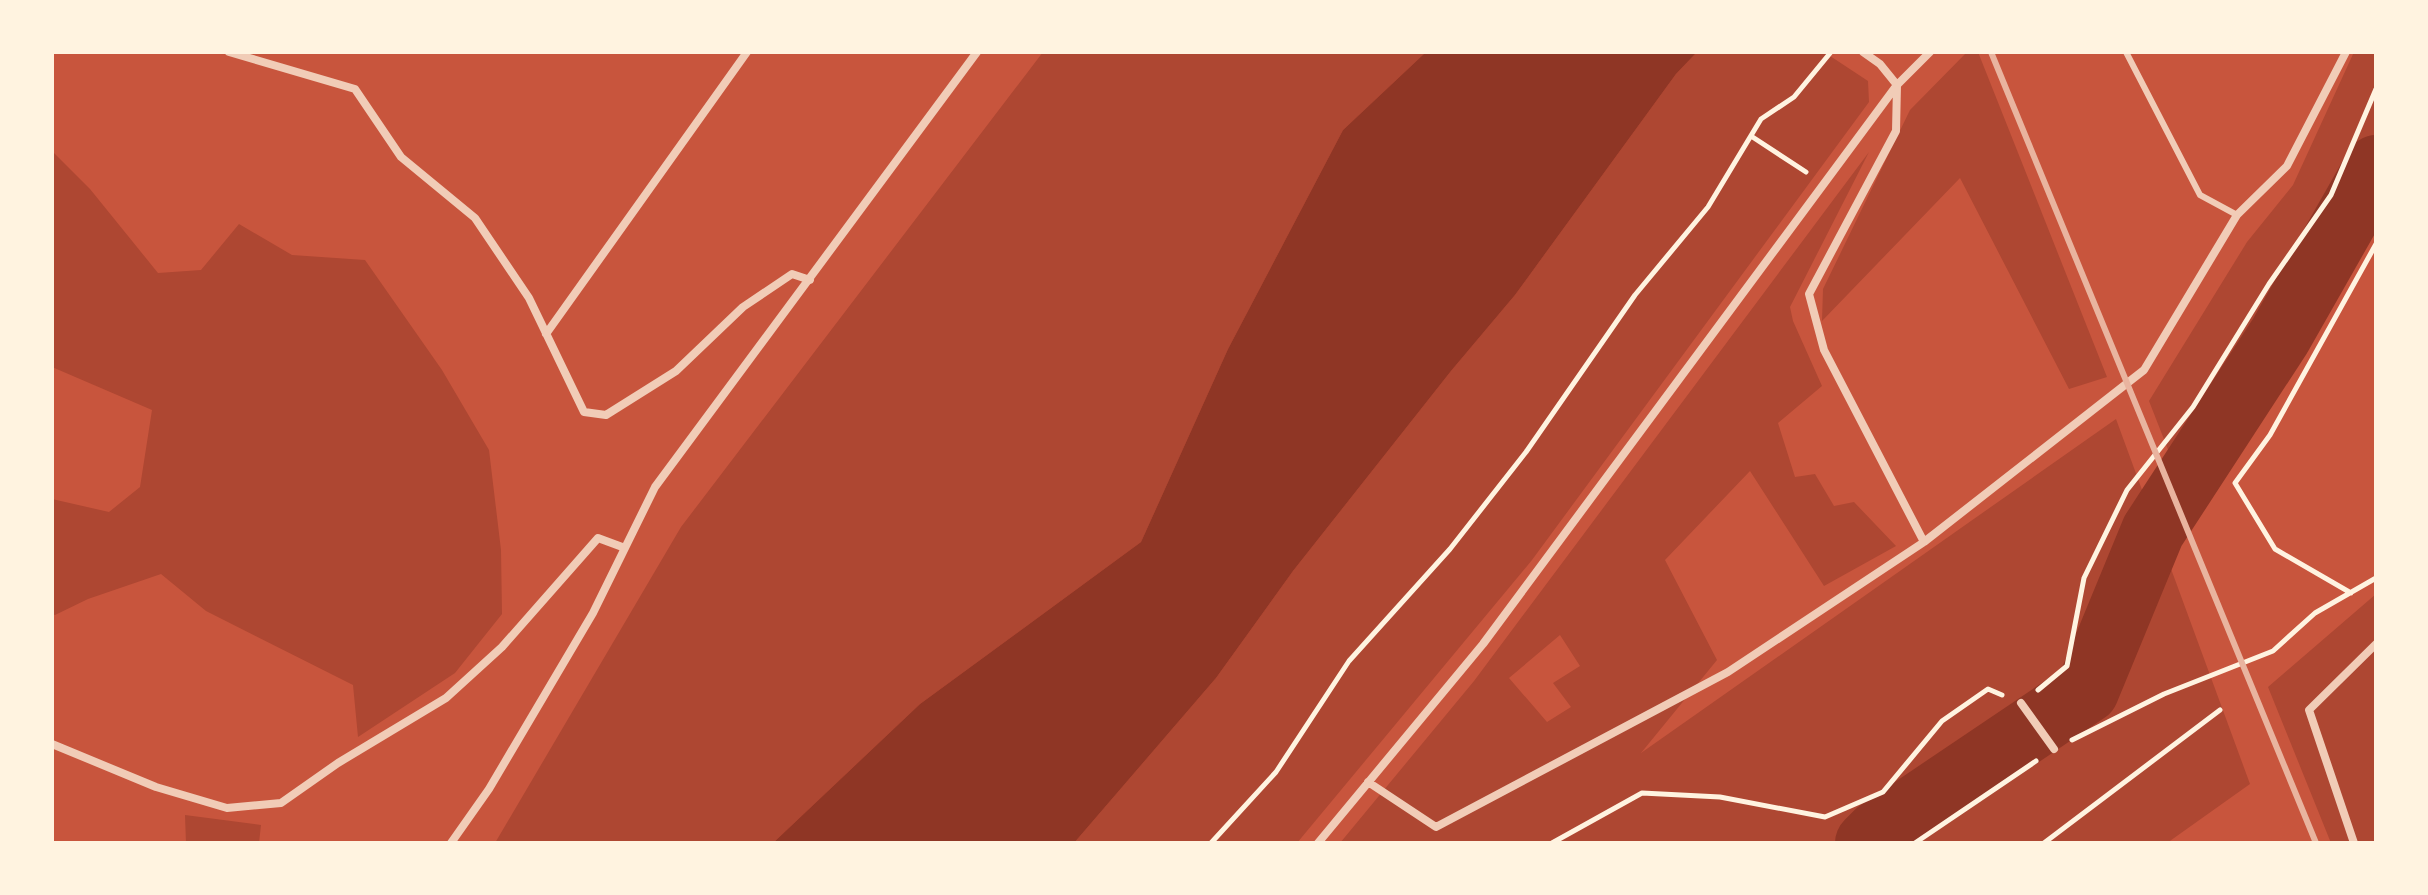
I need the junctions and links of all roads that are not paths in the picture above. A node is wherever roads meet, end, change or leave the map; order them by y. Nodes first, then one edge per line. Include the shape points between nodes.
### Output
1 (229, 52) edge
2 (747, 52) edge
3 (977, 52) edge
4 (1863, 52) edge
5 (1930, 52) edge
6 (2126, 52) edge
7 (2346, 52) edge
8 (1897, 85) junction
9 (2237, 215) junction
10 (810, 280) junction
11 (546, 334) junction
12 (1924, 542) junction
13 (625, 548) junction
14 (2376, 644) edge
15 (2021, 703) road end
16 (52, 744) edge
17 (2054, 749) road end
18 (1368, 782) junction
19 (451, 843) edge
20 (1318, 843) edge
21 (2354, 843) edge

1 - 11 street via 355,89 401,157 475,218 529,298
2 - 11 street
3 - 10 street
4 - 8 street
5 - 8 street
6 - 9 lane via 2200,195
7 - 9 street via 2287,166
8 - 12 street via 1896,131 1809,294 1824,350
8 - 18 street via 1483,644
9 - 12 street via 2144,370
10 - 11 street via 792,274 743,307 676,371 606,415 584,412
10 - 13 street via 655,487
12 - 18 street via 1728,672 1436,827
13 - 16 street via 598,538 502,647 446,698 281,803 227,808 156,787
13 - 19 street via 513,749
14 - 21 street via 2309,710
15 - 17 street
18 - 20 street

